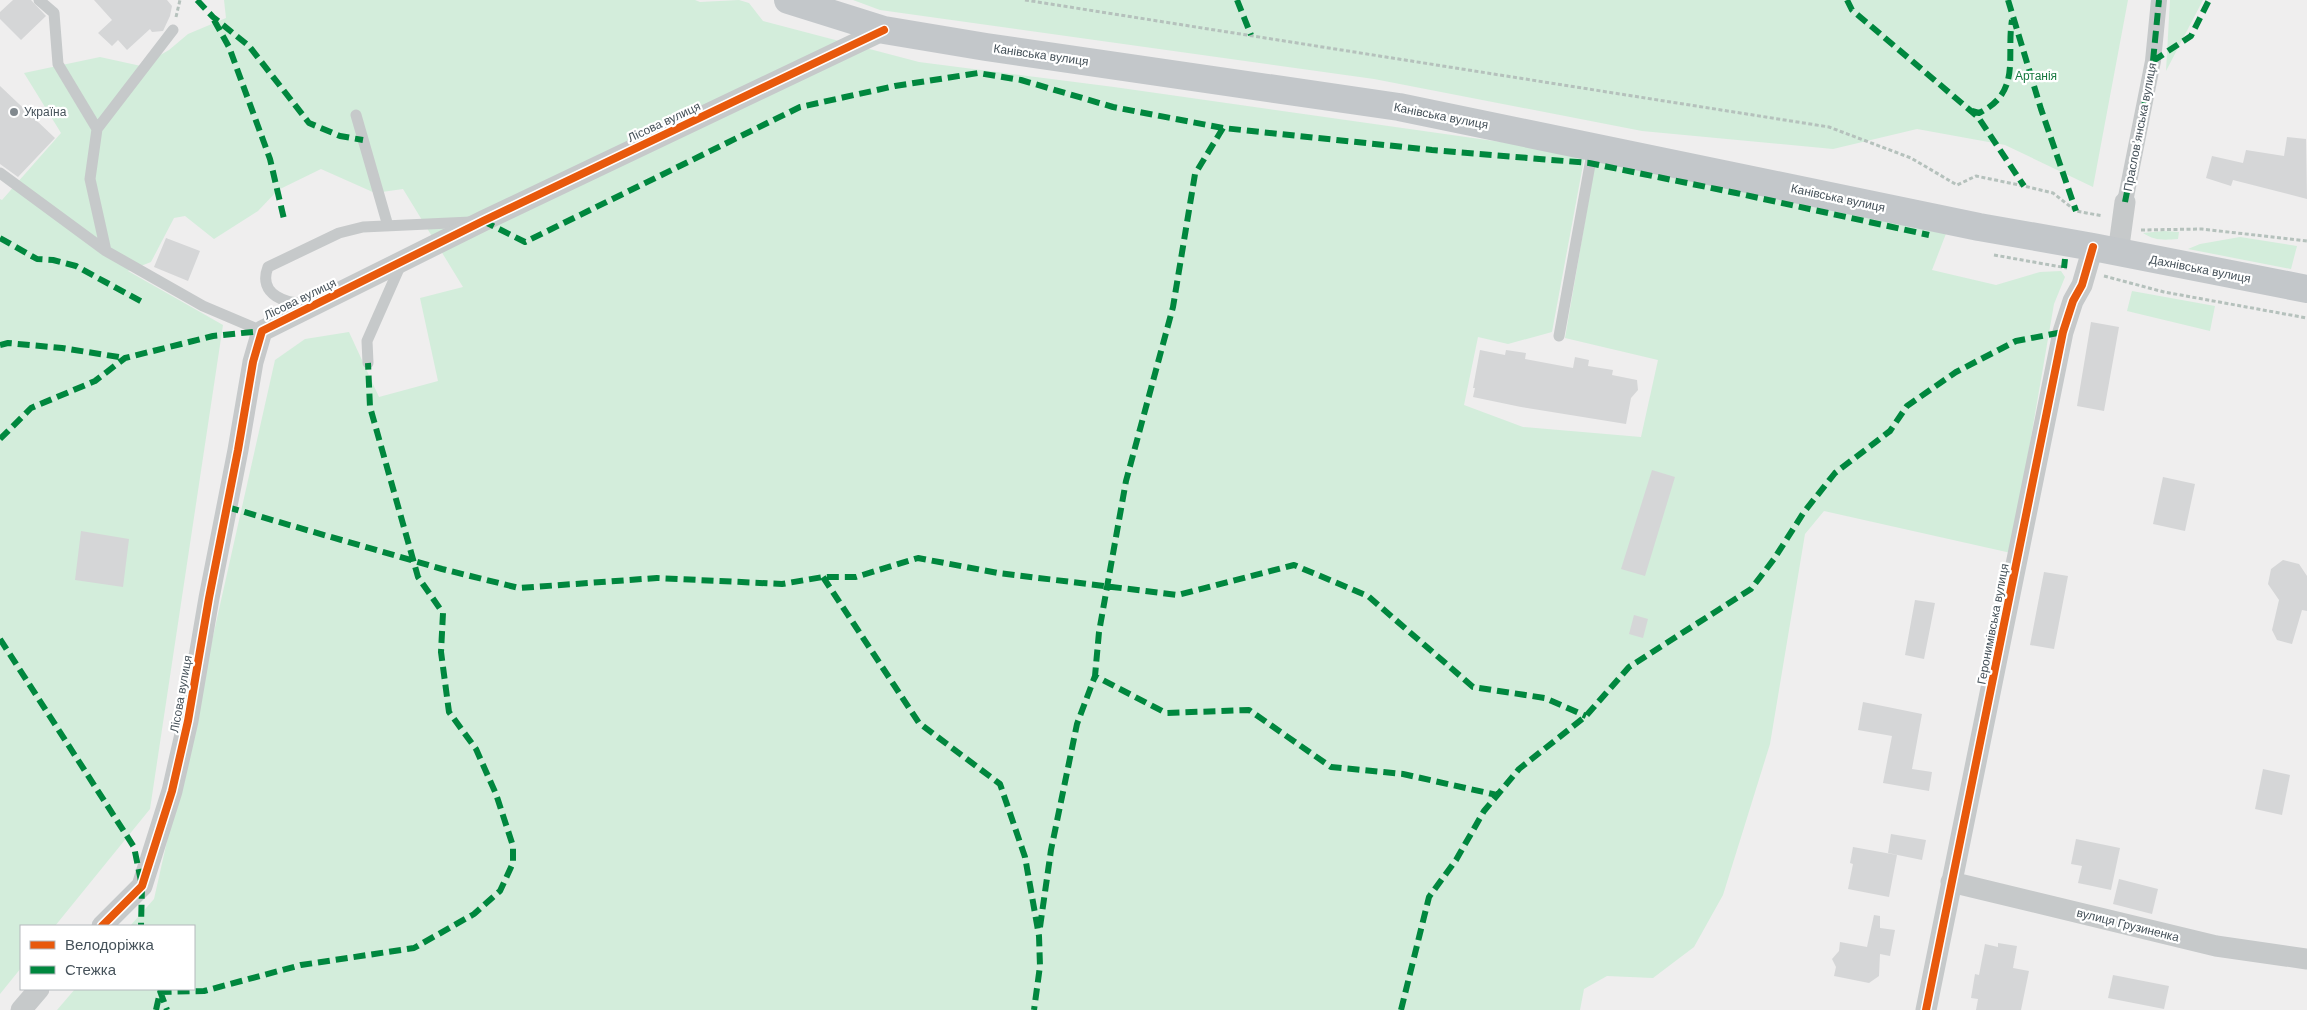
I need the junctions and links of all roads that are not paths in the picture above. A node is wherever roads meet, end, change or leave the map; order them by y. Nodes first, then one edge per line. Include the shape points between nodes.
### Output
1 (39, 0) edge
2 (788, 0) edge
3 (2159, 0) edge
4 (173, 30) dead end
5 (884, 30) junction
6 (356, 115) dead end
7 (97, 129) junction
8 (1593, 148) junction
9 (0, 173) edge
10 (2125, 202) joint
11 (483, 221) junction
12 (388, 226) junction
13 (106, 251) junction
14 (2098, 257) junction
15 (401, 263) junction
16 (2307, 289) edge
17 (317, 303) junction
18 (262, 331) junction
19 (1559, 336) dead end
20 (368, 362) dead end
21 (1951, 882) junction
22 (103, 925) edge
23 (2307, 960) edge
24 (38, 990) edge
25 (21, 1010) edge
26 (1926, 1010) edge

1 - 7 lane via 54,13 58,64
2 - 5 main road, Канівська вулиця
3 - 10 street, Прасловʼянська вулиця via 2153,61
4 - 7 lane
5 - 8 main road, Канівська вулиця via 1399,107
5 - 11 street, Лісова вулиця
6 - 12 lane
7 - 13 lane via 90,180
8 - 14 main road, Канівська вулиця via 1979,227
8 - 19 lane
9 - 13 lane
10 - 14 street, Прасловʼянська вулиця via 2122,226
11 - 12 lane
11 - 15 street, Лісова вулиця
12 - 17 lane via 363,227 339,233 268,267 264,277 271,294 301,304
13 - 18 lane via 203,306
14 - 16 main road, Дахнівська вулиця
14 - 21 street, Геронимівська вулиця via 2073,301 2063,332
15 - 17 street, Лісова вулиця
15 - 20 lane via 367,341
17 - 18 street, Лісова вулиця
18 - 22 street, Лісова вулиця via 253,362 188,721 172,791 142,886
21 - 23 street, вулиця Грузиненка via 2216,946
21 - 26 street, Геронимівська вулиця
24 - 25 street

